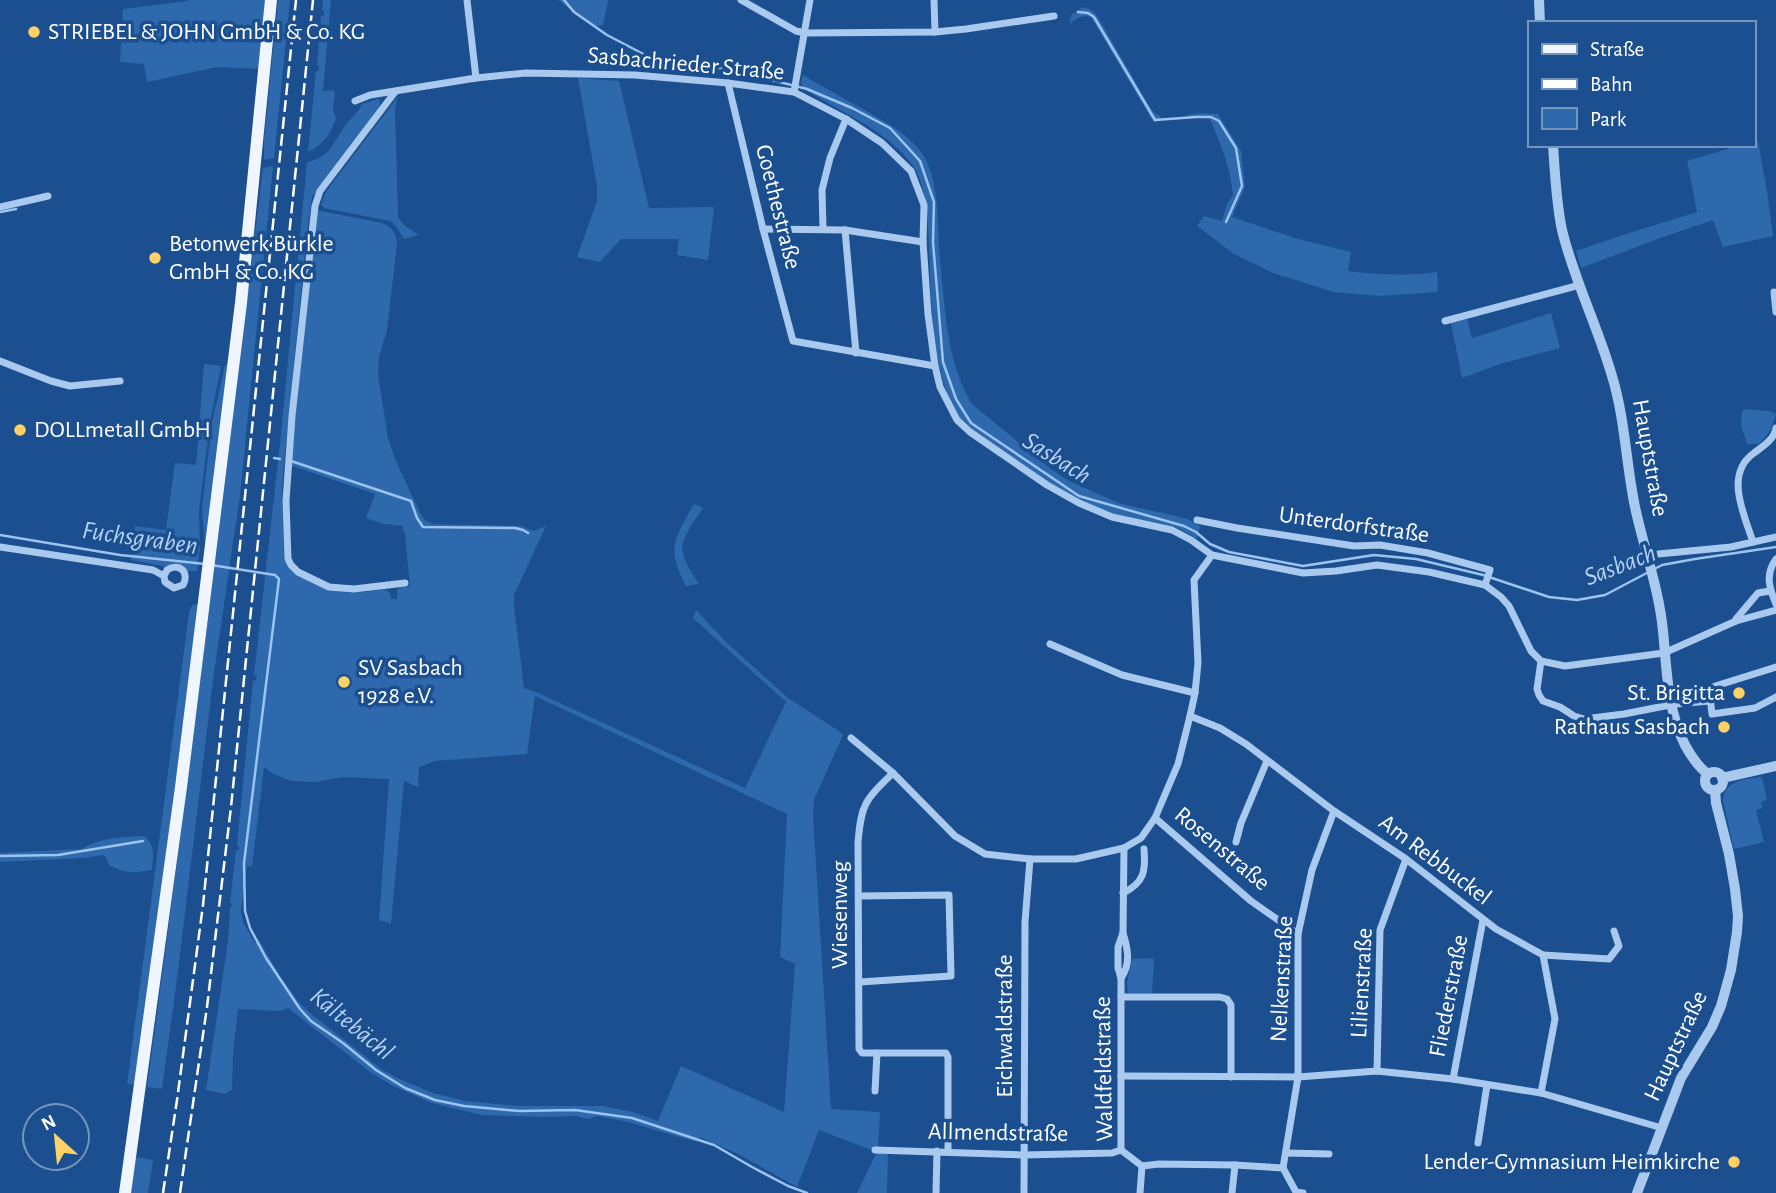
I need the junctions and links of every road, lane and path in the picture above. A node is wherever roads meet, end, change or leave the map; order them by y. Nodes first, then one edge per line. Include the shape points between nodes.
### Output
1 (271, 0) edge
2 (467, 0) edge
3 (741, 0) edge
4 (810, 0) edge
5 (934, 0) edge
6 (1538, 0) edge
7 (1054, 16) dead end
8 (1540, 21) edge
9 (935, 32) junction
10 (805, 33) junction
11 (476, 78) junction
12 (728, 83) junction
13 (794, 90) junction
14 (395, 92) junction
15 (355, 101) dead end
16 (846, 119) junction
17 (1553, 147) edge
18 (48, 196) dead end
19 (0, 206) edge
20 (822, 228) junction
21 (763, 229) junction
22 (845, 230) junction
23 (923, 242) junction
24 (1580, 285) junction
25 (1774, 292) edge
26 (1776, 312) edge
27 (1445, 321) dead end
28 (856, 353) junction
29 (0, 361) edge
30 (935, 366) junction
31 (120, 381) dead end
32 (1776, 428) edge
33 (1197, 520) dead end
34 (1776, 537) edge
35 (1753, 541) junction
36 (0, 547) edge
37 (1212, 555) junction
38 (1649, 559) junction
39 (1776, 559) edge
40 (164, 576) dead end
41 (405, 583) dead end
42 (1486, 583) junction
43 (1770, 591) junction
44 (1776, 604) edge
45 (1776, 610) edge
46 (1736, 621) junction
47 (1050, 644) dead end
48 (1664, 653) junction
49 (1541, 661) junction
50 (1776, 667) edge
51 (1195, 693) junction
52 (1776, 697) edge
53 (1710, 701) junction
54 (1671, 705) junction
55 (1190, 716) junction
56 (851, 738) dead end
57 (1267, 761) junction
58 (1776, 766) edge
59 (893, 773) junction
60 (1708, 774) junction
61 (1722, 778) junction
62 (1714, 790) junction
63 (1334, 811) junction
64 (1154, 818) junction
65 (1236, 842) dead end
66 (1124, 848) junction
67 (1144, 849) dead end
68 (1030, 859) junction
69 (1406, 859) junction
70 (1124, 893) junction
71 (859, 896) junction
72 (1483, 920) junction
73 (1614, 931) dead end
74 (1298, 934) junction
75 (1543, 955) junction
76 (860, 982) junction
77 (1121, 997) junction
78 (877, 1053) junction
79 (1377, 1071) junction
80 (1121, 1076) junction
81 (1231, 1077) junction
82 (1298, 1077) junction
83 (1453, 1079) junction
84 (1487, 1085) junction
85 (875, 1091) dead end
86 (1541, 1093) junction
87 (1662, 1128) junction
88 (1478, 1143) dead end
89 (875, 1150) dead end
90 (1121, 1150) junction
91 (937, 1151) junction
92 (948, 1152) junction
93 (1286, 1153) junction
94 (1329, 1154) dead end
95 (1024, 1155) junction
96 (1235, 1165) junction
97 (1142, 1166) junction
98 (1283, 1168) junction
99 (125, 1193) edge
100 (936, 1193) edge
101 (1024, 1193) edge
102 (1140, 1193) edge
103 (1233, 1193) edge
104 (1303, 1193) edge
105 (1637, 1193) edge

1 - 99 main road via 241,303
2 - 11 street
3 - 10 street
4 - 10 street
5 - 9 street
6 - 8 street
7 - 9 street
9 - 10 street
10 - 13 street
11 - 12 street, Sasbachrieder Straße via 526,73 635,75
11 - 14 street, Sasbachrieder Straße
12 - 13 street, Sasbachrieder Straße
12 - 21 street, Goethestraße
13 - 16 street, Sasbachrieder Straße
14 - 15 street, Sasbachrieder Straße
14 - 41 street via 320,191 315,206 292,416 286,547 298,572 329,587
16 - 20 street via 822,190
16 - 23 street, Sasbachrieder Straße via 882,143 911,171 924,205
17 - 24 street, Hauptstraße via 1562,228
18 - 19 street
20 - 21 street
20 - 22 street
21 - 28 street, Goethestraße via 793,341
22 - 23 street
22 - 28 street
23 - 30 street, Sasbachrieder Straße
24 - 27 street
24 - 38 street, Hauptstraße via 1613,378 1635,507
25 - 26 street
28 - 30 street
29 - 31 street via 70,386
30 - 37 street, Sasbachrieder Straße via 957,420 1003,455 1079,503 1112,517 1172,530
32 - 35 street via 1738,471 1737,490
33 - 42 street, Unterdorfstraße via 1354,546 1428,553 1490,570
34 - 35 street
35 - 38 street
36 - 40 street via 153,570
37 - 42 street, Sasbachrieder Straße via 1303,573 1377,565
37 - 51 street via 1194,580
38 - 48 street, Hauptstraße
39 - 43 street
42 - 49 street, Sasbachrieder Straße via 1509,606 1531,651
43 - 44 street
43 - 46 street via 1758,593
45 - 46 street
46 - 48 street
47 - 51 street via 1122,675
48 - 49 street via 1565,666
48 - 54 street, Hauptstraße
49 - 54 street via 1539,695 1574,716 1584,719
50 - 53 street via 1709,688
51 - 55 street
52 - 53 street via 1755,708 1712,714
53 - 54 street
54 - 60 street, Hauptstraße via 1689,753
55 - 57 street, Am Rebbuckel via 1220,728
55 - 64 street via 1178,764
56 - 59 street
57 - 63 street, Am Rebbuckel
57 - 65 street
58 - 61 street
59 - 68 street via 958,838 985,854
59 - 71 street, Wiesenweg via 869,796 860,818
60 - 61 street via 1716,772
60 - 62 street, Hauptstraße via 1706,785
61 - 62 street via 1721,786
62 - 87 street, Hauptstraße via 1735,889 1735,947 1721,1006 1681,1078
63 - 69 street, Am Rebbuckel
63 - 74 street, Nelkenstraße via 1312,870
64 - 66 street via 1141,838
64 - 74 street, Rosenstraße via 1251,901
66 - 68 street via 1076,859
66 - 70 street, Waldfeldstraße
67 - 70 street via 1143,878
68 - 95 street, Eichwaldstraße via 1025,922
69 - 72 street, Am Rebbuckel
69 - 79 street, Lilienstraße via 1380,930
70 - 77 street, Waldfeldstraße via 1118,947
71 - 76 street, Wiesenweg
71 - 76 street via 949,895 951,976
72 - 75 street, Am Rebbuckel
72 - 83 street, Fliederstraße
73 - 75 street via 1619,946 1609,959
74 - 82 street, Nelkenstraße
75 - 86 street via 1555,1019
76 - 78 street, Wiesenweg via 859,1049
77 - 80 street, Waldfeldstraße
77 - 81 street via 1227,999 1231,1005
78 - 85 street
78 - 92 street via 946,1053
79 - 82 street
79 - 83 street
80 - 81 street
80 - 90 street, Waldfeldstraße
81 - 82 street
82 - 93 street, Nelkenstraße
83 - 84 street
84 - 86 street
84 - 88 street
86 - 87 street
87 - 105 street, Hauptstraße
89 - 91 street, Allmendstraße
90 - 95 street, Allmendstraße
90 - 97 street, Waldfeldstraße
91 - 92 street, Allmendstraße
91 - 100 street
92 - 95 street, Allmendstraße
93 - 94 street
93 - 98 street, Nelkenstraße
95 - 101 street, Eichwaldstraße
96 - 97 street
96 - 98 street
96 - 103 street
97 - 102 street, Waldfeldstraße
98 - 104 street via 1296,1192

